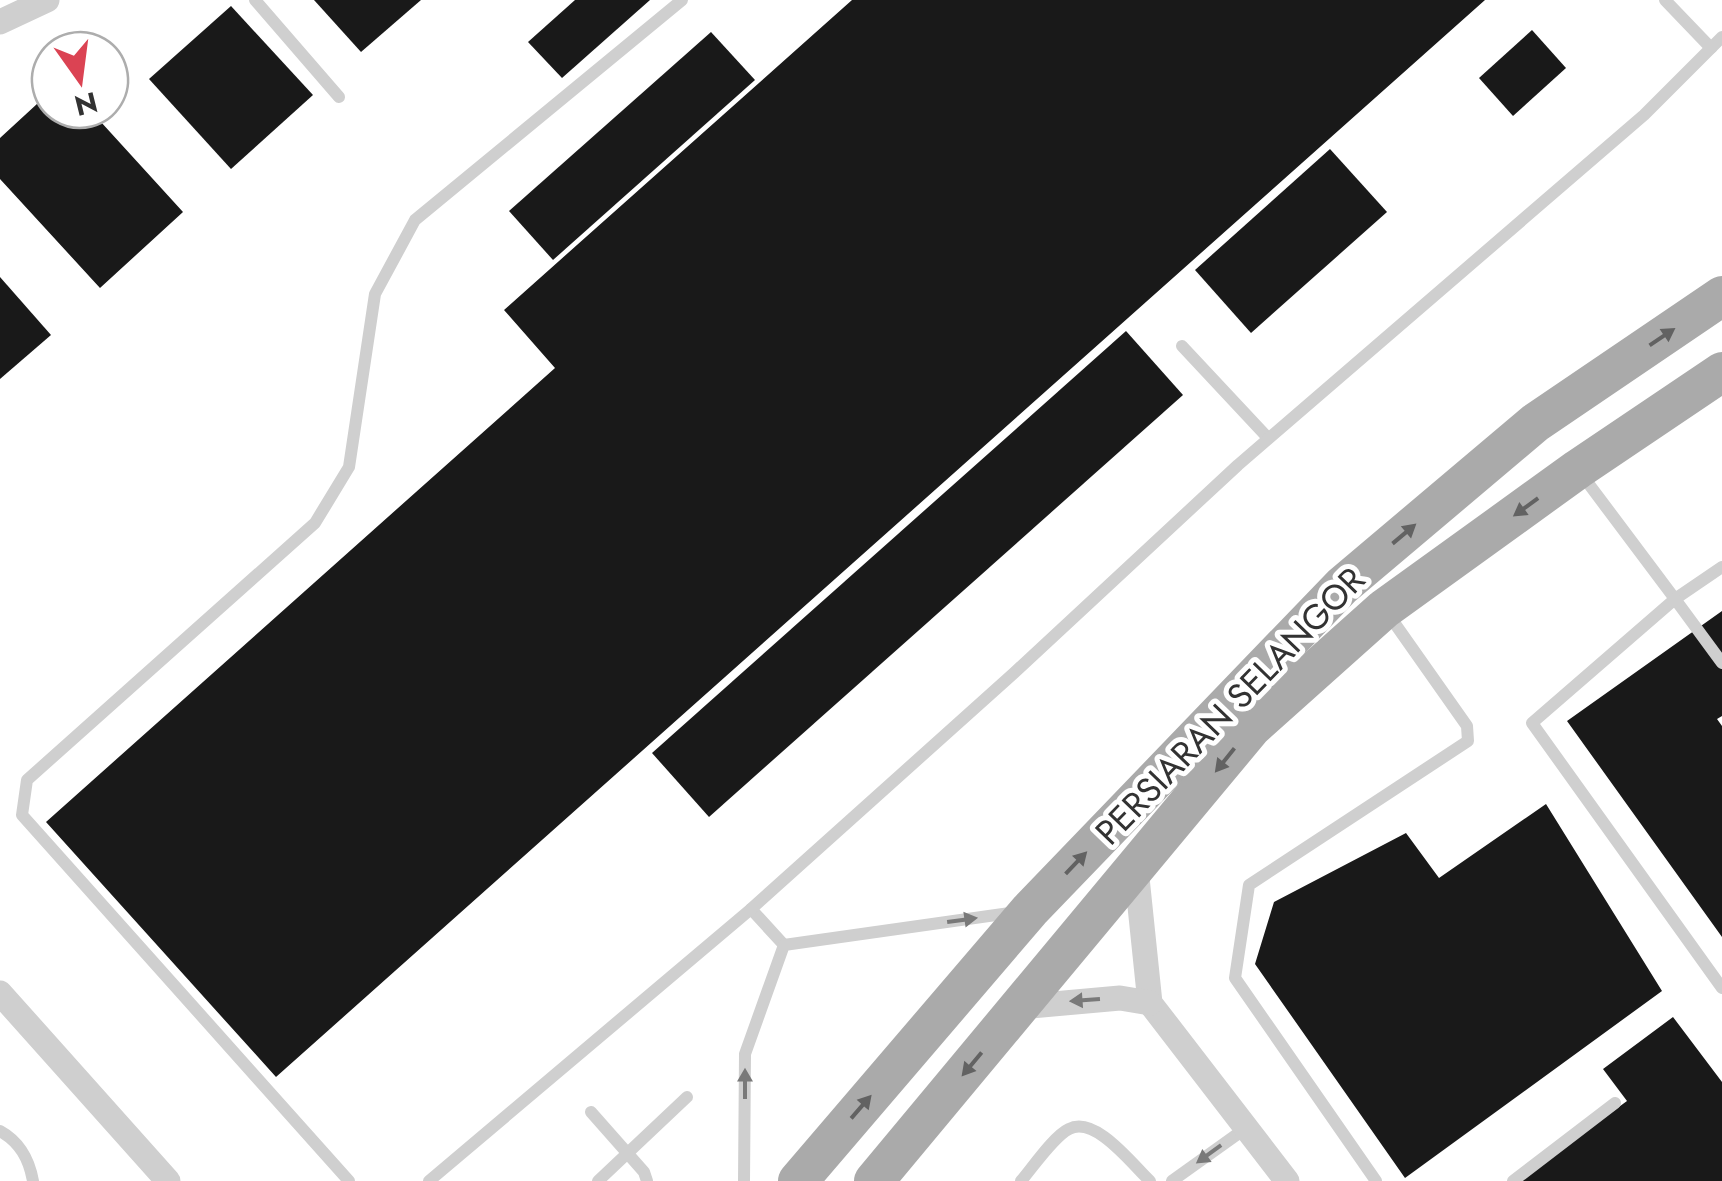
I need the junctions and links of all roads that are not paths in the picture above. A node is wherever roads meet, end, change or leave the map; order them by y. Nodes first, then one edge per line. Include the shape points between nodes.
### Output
1 (47, 0) edge
2 (256, 0) edge
3 (682, 0) edge
4 (1665, 0) edge
5 (0, 22) edge
6 (1717, 43) edge
7 (339, 97) dead end
8 (1722, 296) edge
9 (1182, 346) dead end
10 (1722, 372) edge
11 (1268, 438) junction
12 (1578, 469) junction
13 (1722, 568) edge
14 (1674, 599) junction
15 (1384, 609) junction
16 (1722, 663) edge
17 (1136, 868) junction
18 (751, 909) junction
19 (1030, 910) junction
20 (784, 945) junction
21 (1722, 988) edge
22 (0, 994) edge
23 (1150, 1002) junction
24 (1020, 1007) junction
25 (687, 1097) dead end
26 (1614, 1103) dead end
27 (592, 1112) dead end
28 (1246, 1128) junction
29 (0, 1131) edge
30 (628, 1153) junction
31 (33, 1181) edge
32 (168, 1181) edge
33 (349, 1181) edge
34 (429, 1181) edge
35 (598, 1181) edge
36 (647, 1181) edge
37 (744, 1181) edge
38 (798, 1181) edge
39 (874, 1181) edge
40 (1021, 1181) edge
41 (1150, 1181) edge
42 (1172, 1181) edge
43 (1287, 1181) edge
44 (1376, 1181) edge
45 (1513, 1181) edge

1 - 5 street
2 - 7 lane
3 - 33 lane via 416,220 375,294 348,467 316,523 27,780 22,816
4 - 6 lane
6 - 11 lane via 1644,115
19 -> 8 main road, PERSIARAN SELANGOR via 1342,586 1535,423
9 - 11 lane
10 - 12 main road, PERSIARAN SELANGOR
11 - 18 lane
12 - 14 lane
12 -> 15 main road, PERSIARAN SELANGOR
13 - 14 lane
14 - 16 lane
14 - 21 lane via 1532,722
15 -> 17 main road, PERSIARAN SELANGOR via 1252,727
15 - 44 lane via 1467,726 1468,741 1249,885 1234,978
17 - 23 street
17 - 24 main road, PERSIARAN SELANGOR
18 - 20 lane
18 - 34 lane
20 -> 19 lane
38 -> 19 main road, PERSIARAN SELANGOR
37 -> 20 lane via 745,1054
22 - 32 street
23 -> 24 street via 1120,998
23 - 28 street
24 -> 39 main road, PERSIARAN SELANGOR
25 - 30 lane
26 - 45 lane
27 - 30 lane
28 -> 42 lane
28 - 43 street
29 - 31 lane via 14,1139
30 - 35 lane
30 - 36 lane
40 - 41 lane via 1067,1129 1080,1126 1096,1128

